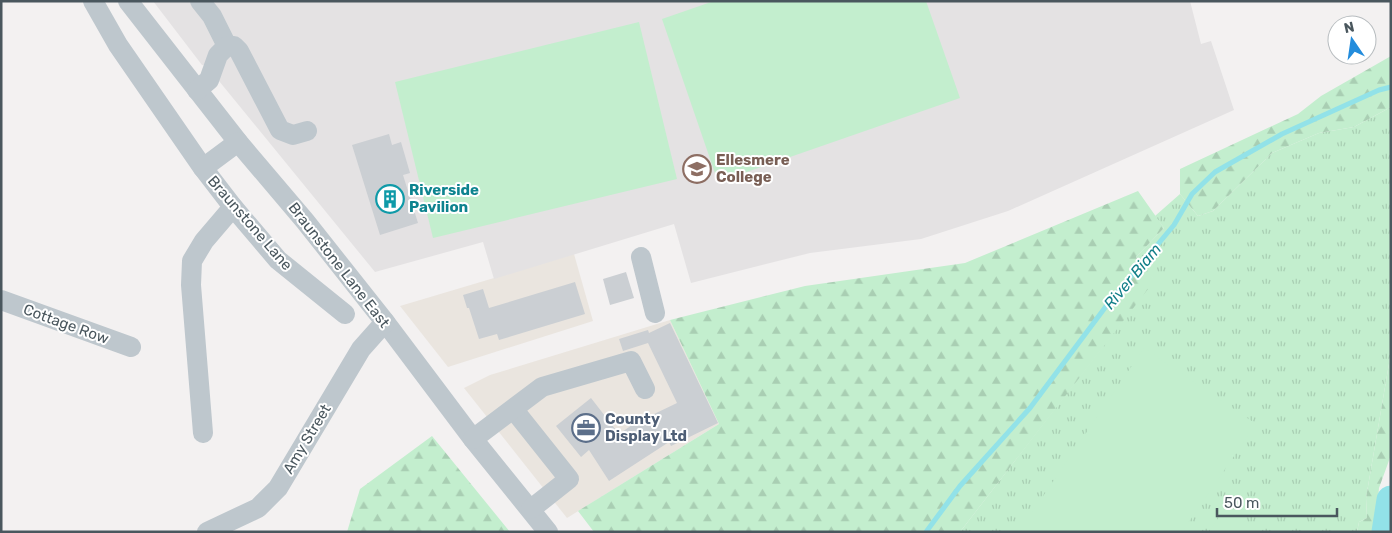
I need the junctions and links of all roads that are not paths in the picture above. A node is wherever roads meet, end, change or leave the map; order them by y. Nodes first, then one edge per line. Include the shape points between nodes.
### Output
1 (93, 1) edge
2 (128, 1) edge
3 (200, 1) edge
4 (227, 46) junction
5 (197, 90) junction
6 (307, 131) dead end
7 (238, 142) junction
8 (203, 168) junction
9 (233, 207) junction
10 (641, 257) dead end
11 (1, 300) edge
12 (655, 313) dead end
13 (345, 314) dead end
14 (385, 322) junction
15 (130, 347) dead end
16 (644, 389) dead end
17 (514, 410) junction
18 (203, 433) dead end
19 (473, 439) junction
20 (530, 509) junction
21 (207, 532) edge
22 (548, 532) edge

1 - 8 street, Braunstone Lane via 118,45
2 - 5 street, Braunstone Lane East
3 - 4 street via 212,16
4 - 5 street via 218,55 208,80
4 - 6 street via 234,46 239,51 280,130 293,135
5 - 7 street, Braunstone Lane East
7 - 8 street, Braunstone Lane
7 - 14 street, Braunstone Lane East
8 - 9 street, Braunstone Lane
9 - 13 street, Braunstone Lane via 278,260
9 - 18 street via 204,241 192,261 191,285
10 - 12 street
11 - 15 street, Cottage Row
14 - 19 street, Braunstone Lane East
14 - 21 street, Amy Street via 361,349 278,488 258,508
16 - 17 street via 631,361 542,387
17 - 19 street
17 - 20 street via 569,479
19 - 20 street, Braunstone Lane East
20 - 22 street, Braunstone Lane East

